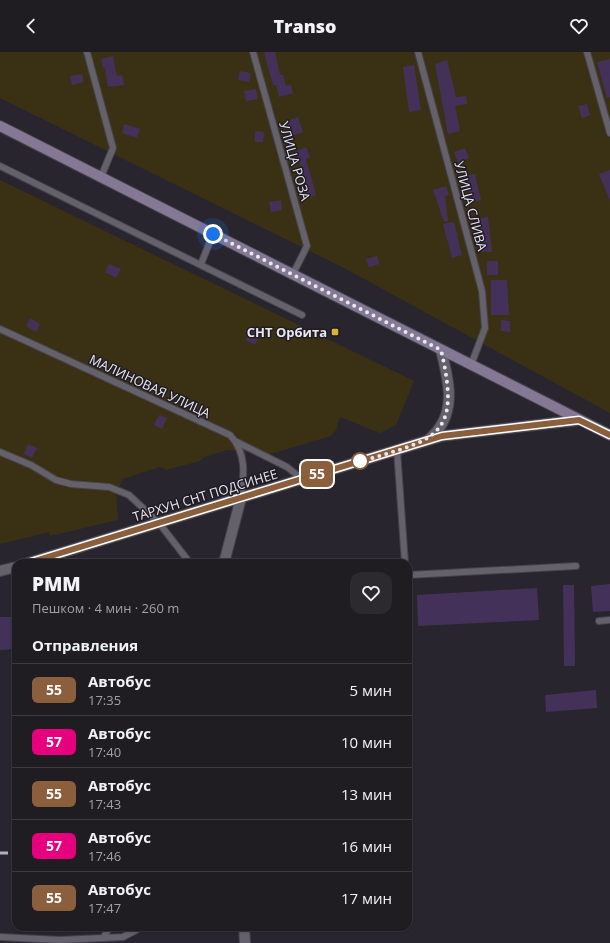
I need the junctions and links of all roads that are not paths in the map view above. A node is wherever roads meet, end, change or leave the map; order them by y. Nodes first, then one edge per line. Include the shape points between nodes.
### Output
1 (87, 52) edge
2 (253, 52) edge
3 (418, 52) edge
4 (587, 52) edge
5 (0, 126) edge
6 (610, 134) edge
7 (0, 166) edge
8 (101, 177) junction
9 (213, 234) junction
10 (201, 264) junction
11 (293, 274) junction
12 (302, 315) dead end
13 (0, 329) edge
14 (441, 350) junction
15 (471, 365) junction
16 (579, 420) junction
17 (610, 435) edge
18 (426, 441) junction
19 (237, 442) junction
20 (397, 450) junction
21 (0, 452) edge
22 (302, 479) junction
23 (241, 498) junction
24 (159, 523) junction
25 (41, 559) edge
26 (187, 559) edge
27 (225, 559) edge
28 (405, 559) edge
29 (576, 566) dead end
30 (12, 568) edge
31 (0, 571) edge
32 (412, 575) edge
33 (610, 620) edge
34 (600, 621) dead end
35 (107, 931) edge
36 (134, 931) edge
37 (244, 931) edge
38 (0, 937) edge
39 (103, 938) junction
40 (245, 943) edge

1 - 8 lane via 113,148
2 - 11 lane, УЛИЦА РОЗА via 308,246
3 - 15 lane, УЛИЦА СЛИВА via 482,291 485,328
4 - 6 lane
5 - 8 main road
7 - 10 lane
8 - 9 main road
9 - 10 lane
9 - 11 main road
10 - 12 lane
11 - 14 main road
13 - 19 lane, МАЛИНОВАЯ УЛИЦА via 230,435
14 - 15 main road
14 - 18 street via 448,377 449,401 446,418 437,432
15 - 16 main road
16 - 17 main road
16 - 18 street, ТАРХУН СНТ ПОДСИНЕЕ via 442,436
18 - 20 street, ТАРХУН СНТ ПОДСИНЕЕ
19 - 22 lane, МАЛИНОВАЯ УЛИЦА via 287,467
19 - 23 lane via 242,452 244,471
20 - 22 street, ТАРХУН СНТ ПОДСИНЕЕ
20 - 28 lane
21 - 24 lane via 31,465 56,480 125,493
22 - 23 street, ТАРХУН СНТ ПОДСИНЕЕ
23 - 24 street, ТАРХУН СНТ ПОДСИНЕЕ
23 - 27 street
24 - 25 street, ТАРХУН СНТ ПОДСИНЕЕ
24 - 26 lane
29 - 32 lane
30 - 31 street
33 - 34 lane
35 - 39 lane
36 - 39 lane via 123,937
37 - 40 street
38 - 39 lane via 60,940

